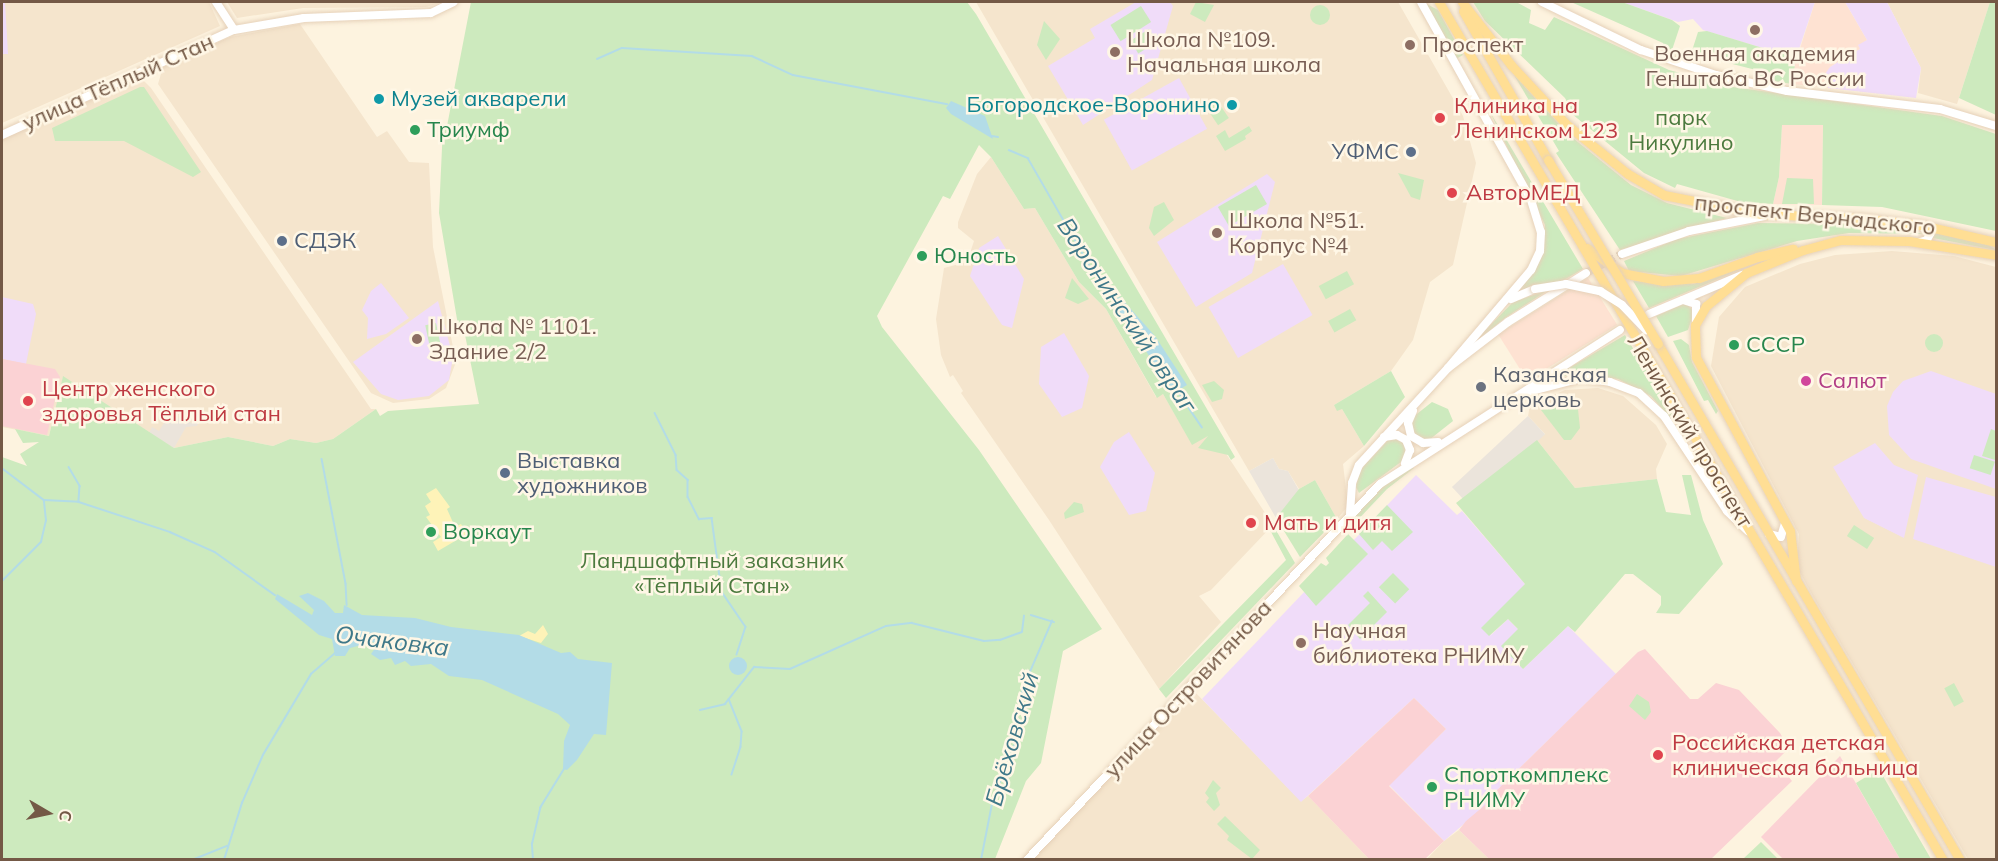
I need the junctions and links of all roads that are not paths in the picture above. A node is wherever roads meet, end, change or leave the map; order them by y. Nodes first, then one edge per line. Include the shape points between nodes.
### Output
1 (216, 2) edge
2 (454, 2) edge
3 (1421, 2) edge
4 (1439, 2) edge
5 (1460, 2) edge
6 (1542, 2) edge
7 (234, 30) junction
8 (1996, 126) edge
9 (2, 135) edge
10 (1775, 215) junction
11 (1921, 225) junction
12 (1575, 236) junction
13 (1919, 242) junction
14 (1996, 242) edge
15 (1822, 244) junction
16 (1622, 254) tunnel mouth
17 (1996, 255) edge
18 (1586, 273) tunnel mouth
19 (1746, 273) junction
20 (1676, 302) junction
21 (1497, 310) junction
22 (1648, 314) dead end
23 (1695, 326) junction
24 (1620, 330) dead end
25 (1658, 344) junction
26 (1448, 368) junction
27 (1513, 397) junction
28 (1419, 400) junction
29 (1383, 437) junction
30 (1441, 441) junction
31 (1692, 458) junction
32 (1402, 467) junction
33 (1353, 478) junction
34 (1720, 482) junction
35 (1371, 492) junction
36 (1347, 518) junction
37 (1785, 523) junction
38 (1767, 533) junction
39 (1752, 535) junction
40 (1796, 581) junction
41 (1027, 860) edge
42 (1943, 860) edge
43 (1960, 860) edge

1 - 7 main road
2 - 7 main road, улица Тёплый Стан via 431,13 304,18
3 - 21 main road via 1539,217 1541,238 1537,258
4 - 12 main road, Ленинский проспект
5 - 10 main road, проспект Вернадского via 1559,117 1644,185 1685,201
5 - 25 main road, Ленинский проспект, bridge via 1548,160
6 - 8 main road via 1641,50 1716,75 1787,91 1940,109
7 - 9 main road, улица Тёплый Стан
10 - 11 main road, проспект Вернадского
10 - 16 main road via 1695,229
11 - 13 main road via 1930,234 1928,240
11 - 14 main road, проспект Вернадского
12 - 15 main road via 1614,269 1663,281 1699,278 1757,257
12 - 34 main road, Ленинский проспект
13 - 15 main road, проспект Вернадского via 1853,239
13 - 17 main road, проспект Вернадского
15 - 19 main road, проспект Вернадского
18 - 26 main road via 1526,310
19 - 20 main road
19 - 23 main road, проспект Вернадского via 1712,299
20 - 22 main road
20 - 23 main road via 1688,300 1696,304
21 - 25 main road, bridge via 1535,289 1566,284 1600,291 1630,312
21 - 26 main road
23 - 37 main road via 1699,366
24 - 27 main road, улица Островитянова
25 - 38 main road, Ленинский проспект
26 - 28 main road
27 - 30 main road, улица Островитянова
27 - 31 main road via 1574,378 1627,387 1657,409
28 - 29 main road
28 - 30 main road via 1409,419 1409,433 1423,443
29 - 32 main road via 1397,435 1408,442 1410,454
29 - 33 main road via 1361,461
30 - 32 main road, улица Островитянова
31 - 34 main road
31 - 39 main road via 1727,511
32 - 35 main road, улица Островитянова
33 - 35 main road via 1358,496
33 - 36 main road via 1353,502
34 - 39 main road, Ленинский проспект
35 - 36 main road, улица Островитянова
36 - 41 main road, улица Островитянова
37 - 38 main road via 1781,537
37 - 40 main road via 1792,539
38 - 40 main road, Ленинский проспект
39 - 42 main road, Ленинский проспект
40 - 43 main road, Ленинский проспект

